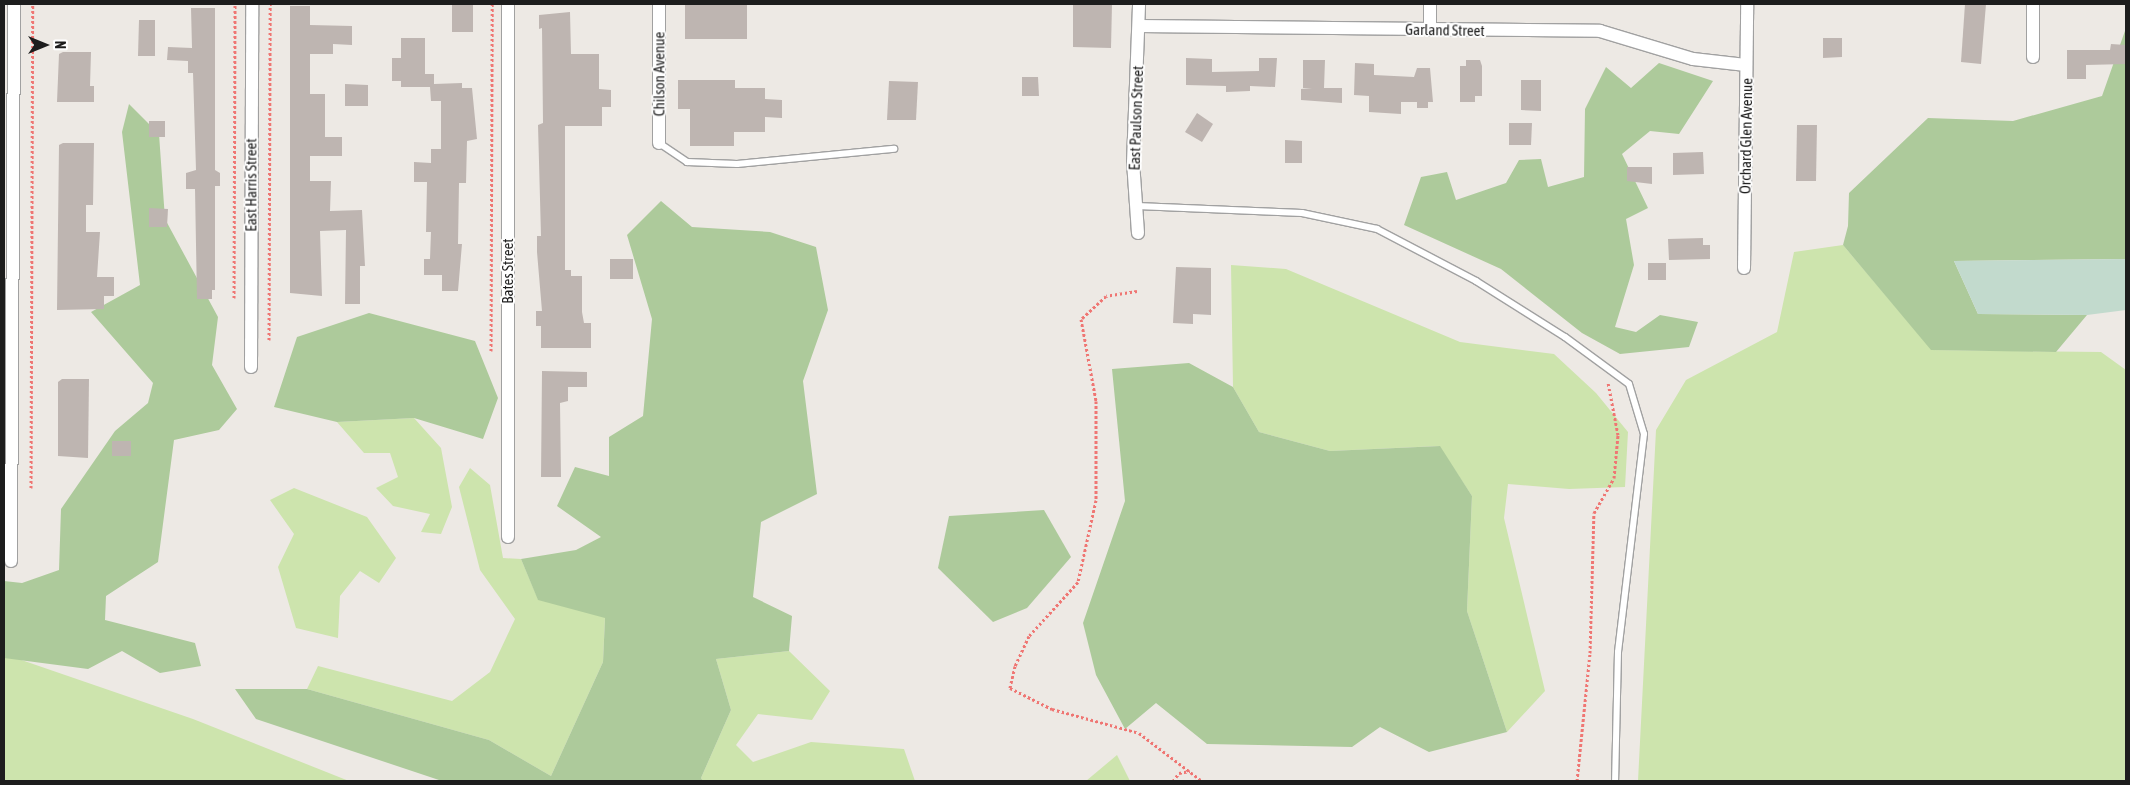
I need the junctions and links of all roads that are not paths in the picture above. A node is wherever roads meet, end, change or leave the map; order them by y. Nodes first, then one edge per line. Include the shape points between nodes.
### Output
1 (14, 4) edge
2 (252, 4) edge
3 (508, 4) edge
4 (659, 4) edge
5 (1139, 4) edge
6 (1430, 4) edge
7 (1747, 4) edge
8 (2033, 4) edge
9 (1139, 26) junction
10 (1430, 30) junction
11 (2033, 57) dead end
12 (1746, 65) junction
13 (660, 143) joint
14 (894, 150) dead end
15 (1136, 206) junction
16 (1138, 233) dead end
17 (8, 268) edge
18 (1744, 268) dead end
19 (251, 367) dead end
20 (508, 537) dead end
21 (11, 561) dead end
22 (1615, 781) edge

1 - 17 street
2 - 19 street, East Harris Street
3 - 20 street, Bates Street
4 - 13 street, Chilson Avenue
5 - 9 street, East Paulson Street
6 - 10 street
7 - 12 street, Orchard Glen Avenue
8 - 11 street
9 - 10 street, Garland Street
9 - 15 street, East Paulson Street via 1133,162
10 - 12 street, Garland Street via 1600,31 1693,59
12 - 18 street, Orchard Glen Avenue
13 - 14 lane via 688,162 737,164
15 - 16 street, East Paulson Street
15 - 22 lane via 1302,214 1377,228 1476,281 1565,337 1629,384 1644,434 1618,652
17 - 21 street

